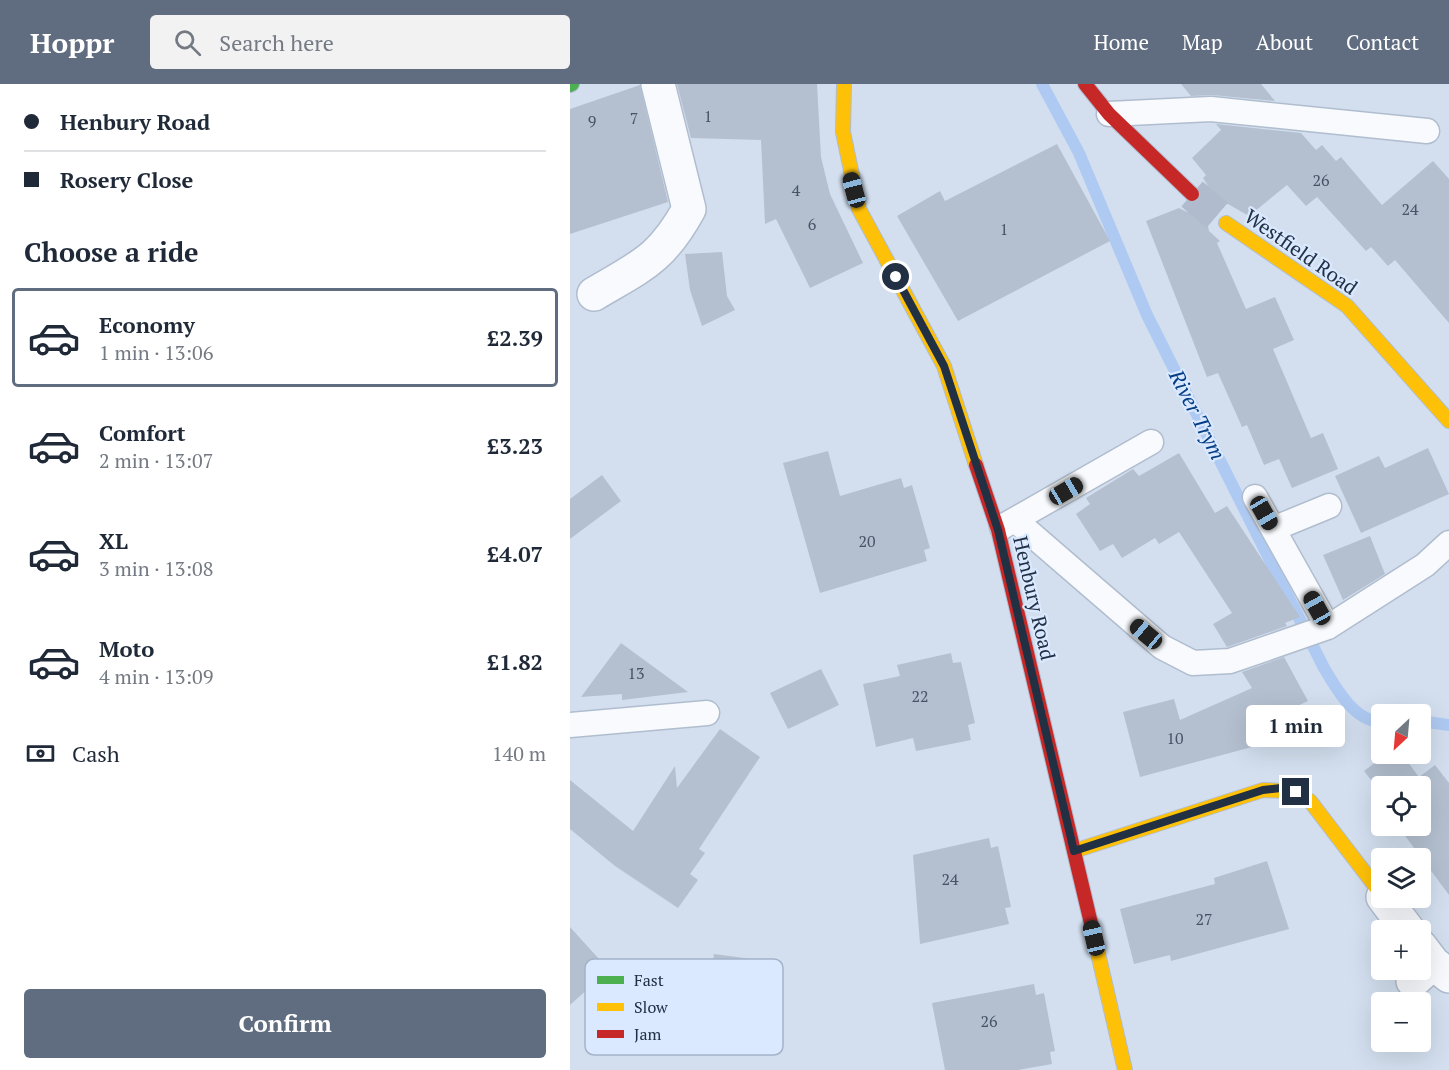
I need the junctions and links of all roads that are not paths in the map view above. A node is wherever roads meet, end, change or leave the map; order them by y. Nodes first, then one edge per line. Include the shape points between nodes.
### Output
1 (658, 84) edge
2 (844, 84) edge
3 (1085, 84) edge
4 (1109, 114) junction
5 (1427, 131) dead end
6 (1192, 194) tunnel mouth
7 (1226, 224) tunnel mouth
8 (594, 294) dead end
9 (1449, 421) edge
10 (1151, 442) dead end
11 (1255, 497) dead end
12 (1329, 506) dead end
13 (1006, 525) junction
14 (1274, 529) junction
15 (1449, 543) edge
16 (1328, 627) junction
17 (707, 713) dead end
18 (570, 725) edge
19 (1074, 851) junction
20 (1371, 881) edge
21 (1391, 908) edge
22 (1400, 920) edge
23 (1125, 1070) edge

1 - 8 street via 689,209 673,237 654,258
2 - 13 main road, Henbury Road via 843,132 859,209 944,366
3 - 4 main road
4 - 5 lane via 1211,109
4 - 6 main road
7 - 9 main road, Westfield Road via 1347,306
10 - 13 lane
11 - 14 lane
12 - 14 lane
13 - 16 lane via 1162,647 1193,663 1230,661
13 - 19 main road, Henbury Road
14 - 16 lane
15 - 16 lane via 1425,565
17 - 18 lane
19 - 20 main road via 1263,790 1281,788 1310,801
19 - 23 main road, Henbury Road
21 - 22 street

